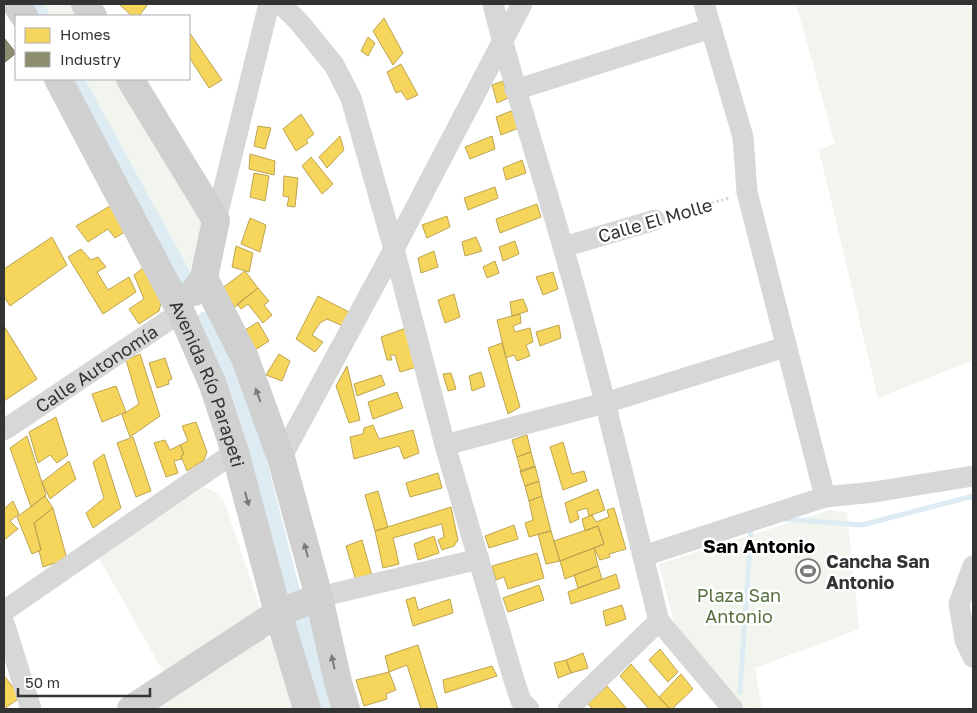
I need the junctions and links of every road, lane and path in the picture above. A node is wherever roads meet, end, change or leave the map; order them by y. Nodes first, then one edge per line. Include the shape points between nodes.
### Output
1 (16, 4) edge
2 (85, 4) edge
3 (269, 4) edge
4 (281, 4) edge
5 (493, 4) edge
6 (522, 4) edge
7 (704, 4) edge
8 (23, 15) edge
9 (91, 15) edge
10 (711, 28) junction
11 (502, 41) junction
12 (59, 80) edge
13 (131, 80) edge
14 (515, 90) junction
15 (747, 192) junction
16 (216, 220) junction
17 (655, 220) joint
18 (563, 247) junction
19 (394, 249) junction
20 (204, 278) junction
21 (181, 312) junction
22 (785, 347) junction
23 (606, 402) junction
24 (4, 430) edge
25 (445, 445) junction
26 (234, 452) junction
27 (281, 458) junction
28 (973, 476) edge
29 (825, 497) junction
30 (643, 556) junction
31 (479, 559) junction
32 (973, 566) edge
33 (319, 597) junction
34 (4, 611) edge
35 (278, 613) junction
36 (659, 621) junction
37 (4, 623) edge
38 (973, 657) edge
39 (136, 708) edge
40 (31, 709) edge
41 (307, 709) edge
42 (346, 709) edge
43 (529, 709) edge
44 (568, 709) edge
45 (733, 709) edge

1 - 8 main road
2 - 9 main road
3 - 16 street
4 - 19 street via 334,64 351,98
5 - 11 street
6 - 11 street
7 - 10 street
10 - 14 street
10 - 15 street via 743,137
11 - 14 street
11 - 19 street
12 - 21 main road, Avenida Río Parapeti
13 - 16 main road
14 - 18 street
15 - 17 path, Calle El Molle
15 - 22 street
16 - 20 main road, Calle Autonomía
17 - 18 street, Calle El Molle
18 - 23 street
19 - 25 street
19 - 27 street
20 - 21 main road, Calle Autonomía
27 -> 20 main road via 245,358
21 - 24 street, Calle Autonomía
21 - 26 main road, Avenida Río Parapeti via 213,385
22 - 23 street
22 - 29 street
23 - 25 street
23 - 30 street
25 - 31 street
26 - 34 street
26 -> 35 main road, Avenida Río Parapeti
33 -> 27 main road
28 - 29 street
29 - 30 street
30 - 36 street
31 - 33 street
31 - 43 street via 514,680 521,700
32 - 38 street via 959,604 965,640
33 - 35 main road
42 -> 33 main road
35 - 39 main road
35 - 41 main road, Avenida Río Parapeti
36 - 44 street
36 - 45 street
37 - 40 street

